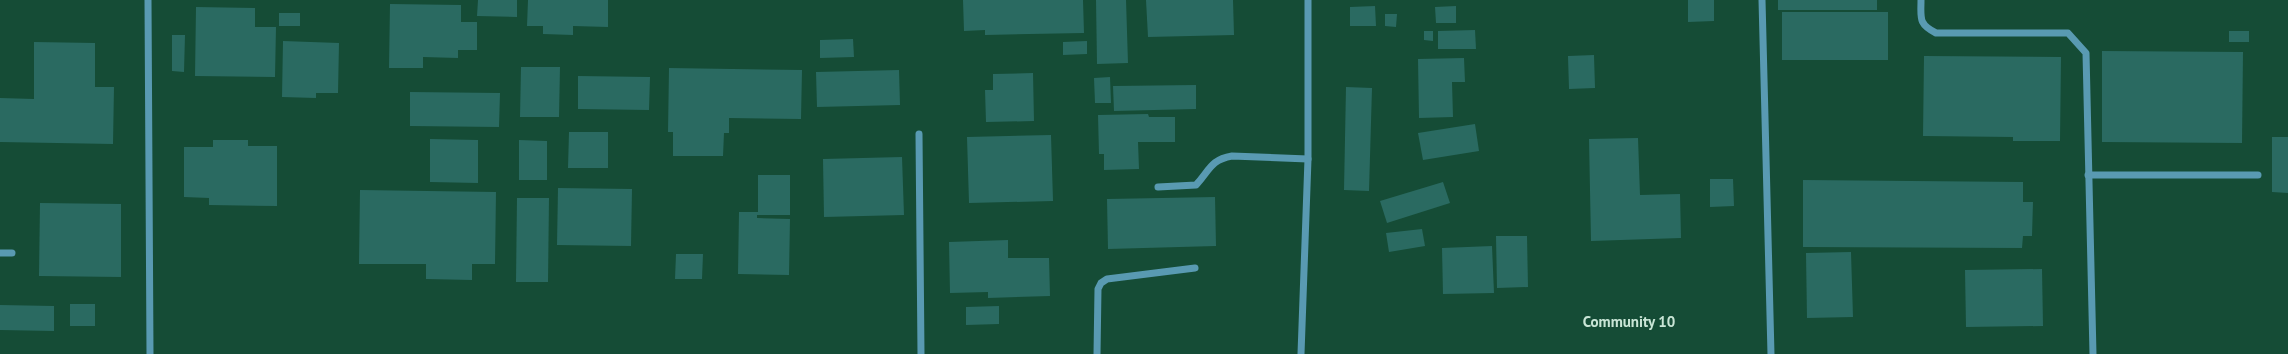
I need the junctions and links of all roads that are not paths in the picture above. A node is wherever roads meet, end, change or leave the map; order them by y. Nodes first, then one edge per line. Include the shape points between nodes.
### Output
1 (148, 0) edge
2 (1308, 0) edge
3 (1762, 0) edge
4 (1921, 0) edge
5 (919, 134) dead end
6 (1308, 158) junction
7 (2088, 175) junction
8 (2258, 175) dead end
9 (1158, 187) dead end
10 (0, 253) edge
11 (12, 253) dead end
12 (1195, 268) dead end
13 (150, 354) edge
14 (921, 354) edge
15 (1097, 354) edge
16 (1301, 354) edge
17 (1771, 354) edge
18 (2093, 354) edge

1 - 13 street
2 - 6 street
3 - 17 street
4 - 7 street via 1921,20 1925,27 1936,33 2068,33 2086,53
5 - 14 street
6 - 9 street via 1226,157 1211,164 1206,175 1196,185
6 - 16 street
7 - 8 street
7 - 18 street
10 - 11 street
12 - 15 street via 1107,279 1101,283 1098,289

